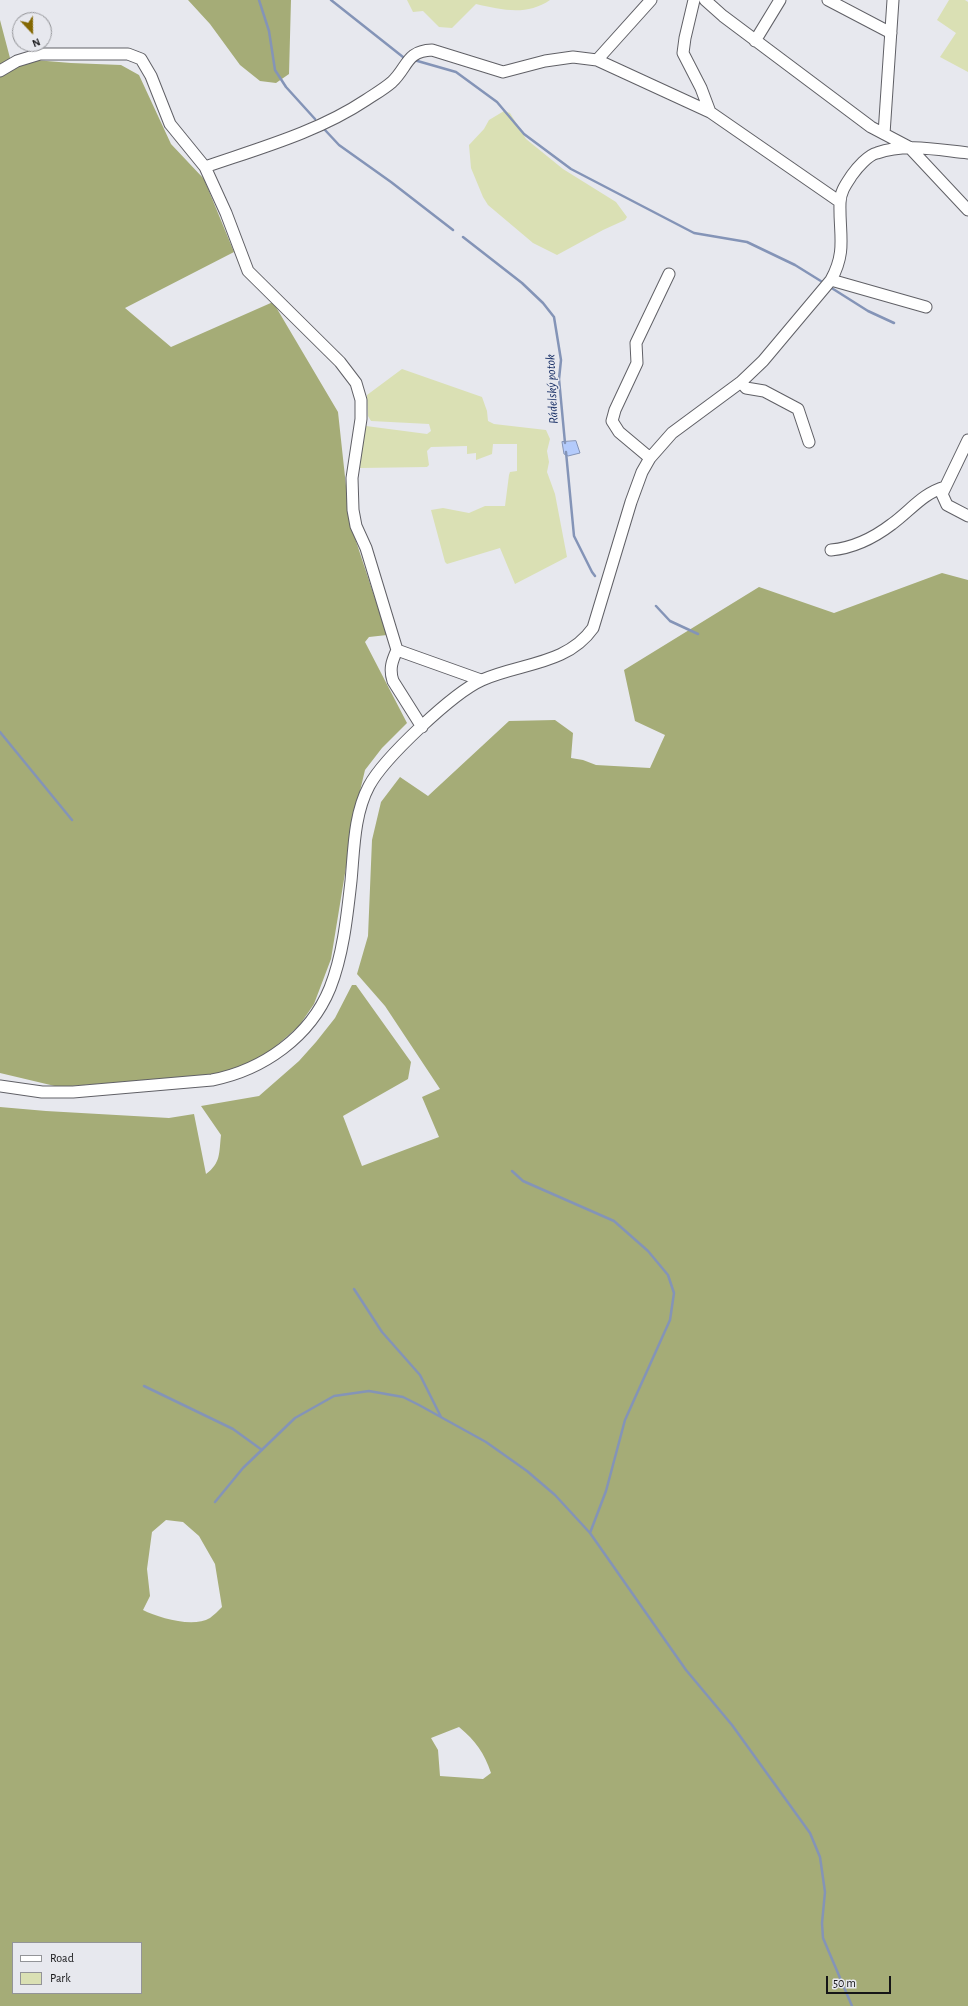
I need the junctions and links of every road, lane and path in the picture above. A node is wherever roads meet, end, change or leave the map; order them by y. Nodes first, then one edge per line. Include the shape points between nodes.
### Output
1 (651, 0) edge
2 (694, 0) edge
3 (705, 0) edge
4 (780, 0) edge
5 (828, 0) edge
6 (893, 0) edge
7 (891, 33) junction
8 (756, 41) junction
9 (597, 60) junction
10 (0, 71) edge
11 (710, 112) junction
12 (884, 134) junction
13 (909, 147) junction
14 (968, 153) edge
15 (205, 167) junction
16 (840, 202) junction
17 (968, 210) edge
18 (669, 274) dead end
19 (831, 280) junction
20 (926, 307) dead end
21 (741, 382) junction
22 (968, 440) edge
23 (809, 442) dead end
24 (650, 458) junction
25 (945, 487) junction
26 (968, 516) edge
27 (831, 550) dead end
28 (397, 650) junction
29 (481, 680) junction
30 (422, 727) junction
31 (0, 1086) edge

1 - 9 street
2 - 11 street via 683,53
3 - 8 street
4 - 8 street
5 - 7 street
6 - 7 street
7 - 12 street
8 - 12 street via 871,128
9 - 11 street
9 - 15 street via 573,57 503,72 432,50 420,50 410,57 401,73 390,84 324,124
10 - 15 street via 17,61 40,54 128,54 141,59 151,76 170,124
11 - 16 street
12 - 13 street
13 - 14 street
13 - 16 street via 875,153 855,171 843,189
13 - 17 street
15 - 28 street via 248,271 340,362 356,383 361,400 361,419 352,478 353,510
16 - 19 street via 841,253 839,266
18 - 24 street via 636,343 637,363 612,421 619,432
19 - 20 street
19 - 21 street via 763,361
21 - 23 street via 746,388 764,391 798,409
21 - 24 street via 672,433
22 - 25 street
24 - 29 street via 633,496 594,628 587,638 554,658
25 - 26 street via 942,494 947,505
25 - 27 street via 932,491 892,524 864,540 844,549
28 - 29 street
28 - 30 street via 390,672
29 - 30 street
30 - 31 street via 378,771 361,803 347,923 336,970 322,1004 311,1022 280,1051 241,1073 198,1083 73,1092 42,1092

